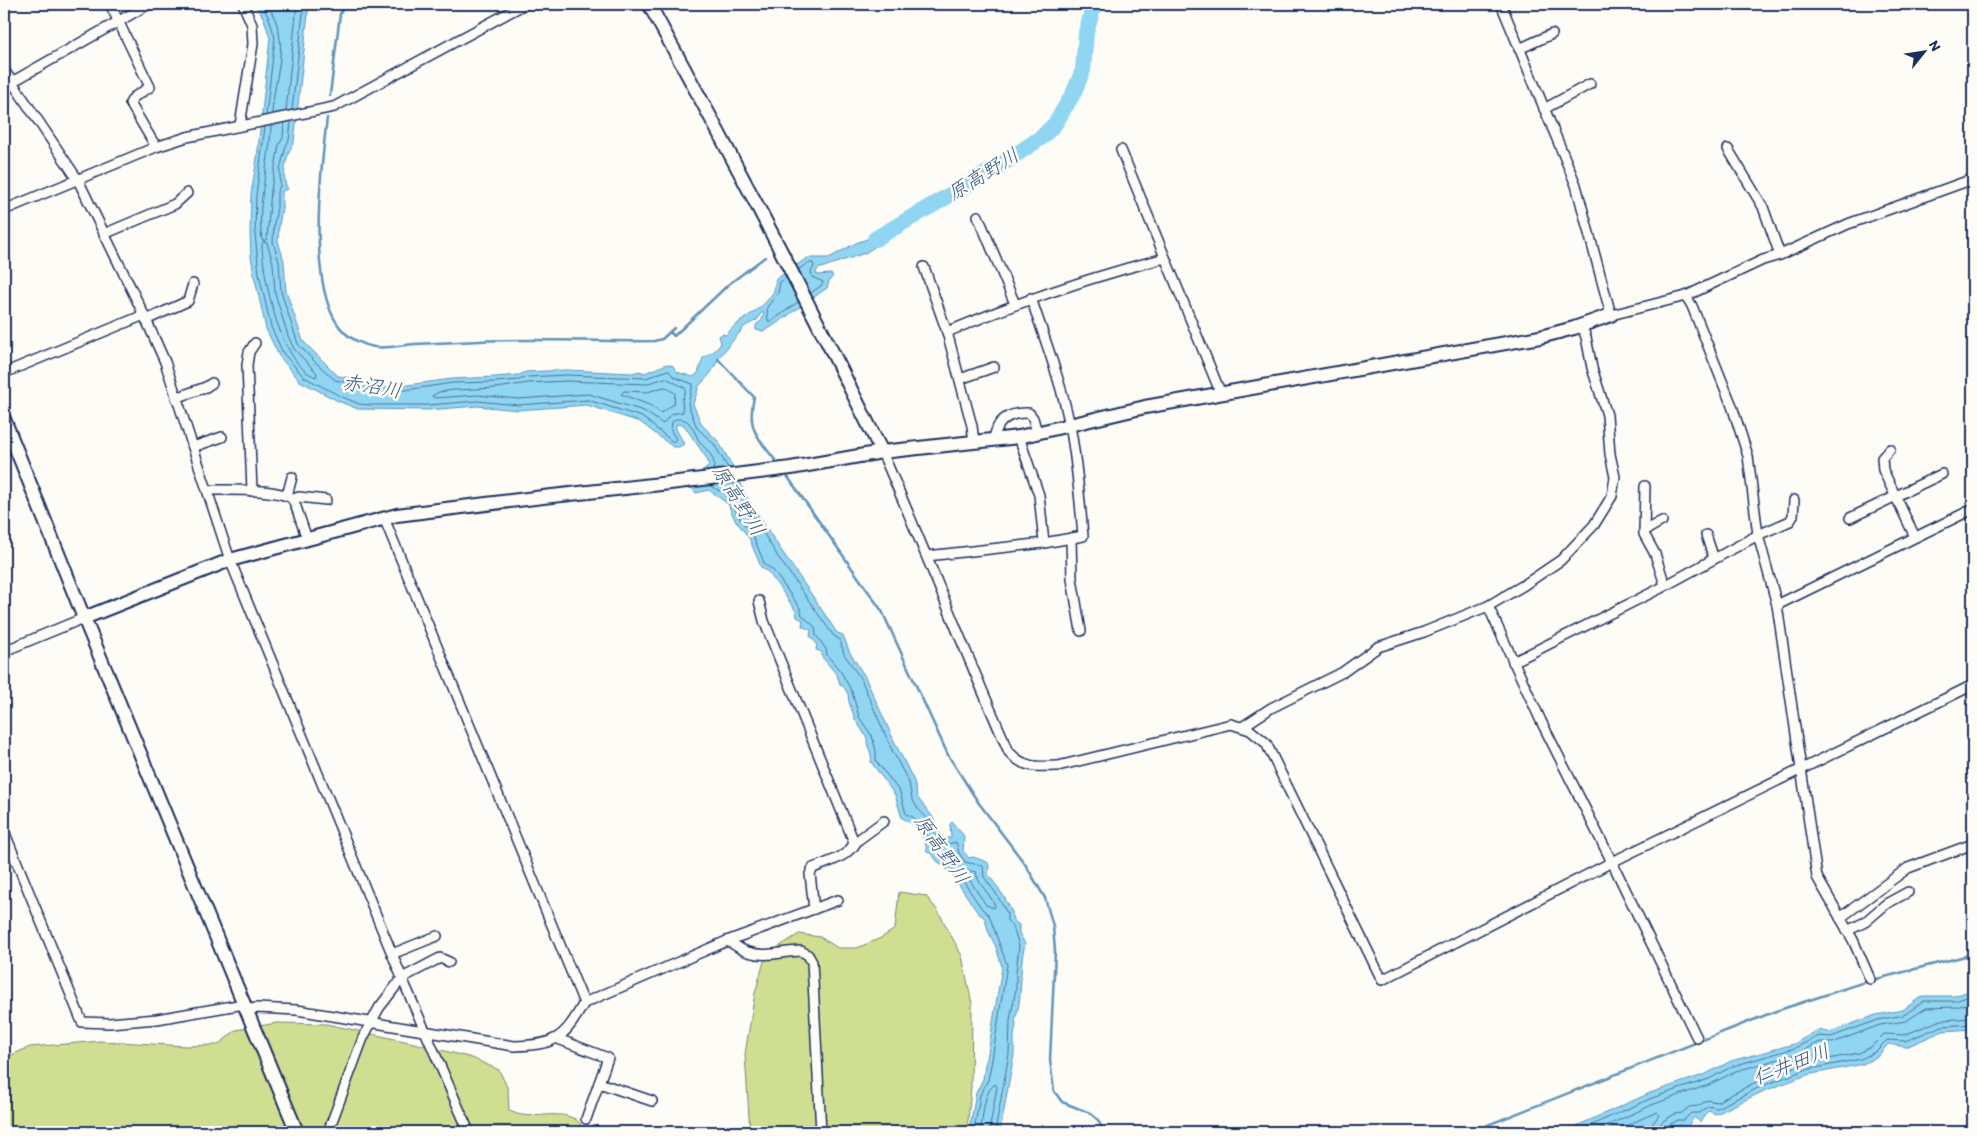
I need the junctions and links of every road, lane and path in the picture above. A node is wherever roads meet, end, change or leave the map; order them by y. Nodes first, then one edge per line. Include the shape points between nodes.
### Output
1 (110, 4) edge
2 (149, 4) edge
3 (242, 4) edge
4 (525, 4) edge
5 (649, 4) edge
6 (1501, 4) edge
7 (118, 21) junction
8 (1552, 34) dead end
9 (1519, 49) junction
10 (4, 70) edge
11 (12, 82) junction
12 (1590, 84) dead end
13 (1544, 109) junction
14 (240, 125) junction
15 (156, 147) junction
16 (1728, 149) dead end
17 (1121, 150) dead end
18 (1973, 179) edge
19 (78, 180) junction
20 (187, 193) dead end
21 (4, 210) edge
22 (978, 216) dead end
23 (104, 234) junction
24 (1780, 255) junction
25 (1165, 258) junction
26 (924, 267) dead end
27 (193, 284) dead end
28 (1686, 296) junction
29 (1031, 298) junction
30 (1015, 304) junction
31 (1611, 315) junction
32 (145, 318) junction
33 (1581, 325) junction
34 (947, 332) junction
35 (255, 342) dead end
36 (994, 367) dead end
37 (4, 373) edge
38 (960, 379) junction
39 (212, 382) dead end
40 (1221, 394) junction
41 (176, 398) junction
42 (4, 419) edge
43 (1070, 425) junction
44 (1037, 432) junction
45 (222, 437) dead end
46 (1019, 437) junction
47 (994, 440) junction
48 (974, 442) junction
49 (193, 447) junction
50 (1890, 450) dead end
51 (882, 452) junction
52 (1942, 474) dead end
53 (292, 476) dead end
54 (1645, 486) dead end
55 (252, 491) junction
56 (208, 492) junction
57 (1895, 496) junction
58 (290, 497) junction
59 (326, 500) dead end
60 (1794, 500) dead end
61 (1973, 509) edge
62 (384, 518) junction
63 (1850, 518) dead end
64 (1662, 521) dead end
65 (1644, 532) junction
66 (1706, 535) dead end
67 (1758, 535) junction
68 (1915, 537) junction
69 (1071, 538) junction
70 (307, 539) junction
71 (1044, 543) junction
72 (927, 556) junction
73 (1714, 559) junction
74 (230, 560) junction
75 (1665, 585) junction
76 (759, 601) dead end
77 (1488, 606) junction
78 (1777, 606) junction
79 (84, 618) junction
80 (1081, 631) dead end
81 (4, 651) edge
82 (1513, 662) junction
83 (1973, 685) edge
84 (1242, 727) junction
85 (1802, 770) junction
86 (884, 821) dead end
87 (4, 831) edge
88 (1973, 844) edge
89 (853, 847) junction
90 (1612, 862) junction
91 (1908, 892) dead end
92 (838, 900) dead end
93 (814, 908) junction
94 (1840, 918) junction
95 (1847, 931) junction
96 (437, 936) dead end
97 (727, 941) junction
98 (392, 954) junction
99 (449, 962) dead end
100 (402, 978) junction
101 (1870, 979) dead end
102 (584, 1003) junction
103 (245, 1007) junction
104 (371, 1022) junction
105 (425, 1032) junction
106 (1698, 1038) dead end
107 (558, 1039) junction
108 (599, 1083) junction
109 (652, 1101) dead end
110 (586, 1120) dead end
111 (297, 1132) edge
112 (328, 1132) edge
113 (469, 1132) edge
114 (821, 1132) edge

1 - 7 street
2 - 7 street
3 - 14 street via 252,25 252,44
4 - 14 street via 344,102 313,112
5 - 51 street via 787,261
6 - 9 street
7 - 11 street
7 - 15 street via 150,87 130,103
8 - 9 street
9 - 13 street
10 - 11 street
11 - 19 street
12 - 13 street
13 - 31 street via 1576,185
14 - 15 street
15 - 19 street
16 - 24 street via 1763,207
17 - 25 street
18 - 24 street via 1850,223
19 - 21 street
19 - 23 street
20 - 23 street via 175,204
22 - 30 street
23 - 32 street
24 - 28 street
25 - 29 street via 1116,270
25 - 40 street
26 - 34 street
27 - 32 street via 188,301
28 - 31 street
28 - 67 street via 1725,388 1748,456
29 - 30 street
29 - 43 street
30 - 34 street
31 - 33 street
32 - 37 street
32 - 41 street via 165,362
33 - 40 street via 1540,337
33 - 77 street via 1607,415 1615,477 1612,496 1594,525 1561,560
34 - 38 street
35 - 55 street via 249,352 248,365
36 - 38 street
38 - 48 street
39 - 41 street
40 - 43 street via 1144,407
41 - 49 street
42 - 79 street
43 - 44 street
43 - 69 street via 1083,536
44 - 46 street
44 - 47 street via 1031,415 1025,413 1005,418 998,426
45 - 49 street
46 - 47 street
46 - 71 street via 1039,495
47 - 48 street
48 - 51 street
49 - 56 street
50 - 57 street via 1882,462
51 - 62 street via 791,468
51 - 72 street
52 - 57 street
53 - 58 street
54 - 65 street
55 - 56 street
55 - 58 street
56 - 74 street
57 - 63 street
57 - 68 street
58 - 59 street
58 - 70 street
60 - 67 street via 1793,520
61 - 68 street
62 - 70 street
62 - 102 street
64 - 65 street
65 - 75 street
66 - 73 street
67 - 73 street
67 - 78 street
68 - 78 street
69 - 71 street
69 - 80 street via 1072,579
70 - 74 street
71 - 72 street
72 - 84 street via 979,684 1009,752 1017,761 1029,765 1058,766 1231,724
73 - 75 street
74 - 79 street
74 - 98 street
75 - 82 street
76 - 89 street via 764,621 854,842
77 - 82 street
77 - 84 street via 1378,647 1343,672 1271,708
78 - 85 street
79 - 81 street
79 - 103 street
82 - 90 street
83 - 85 street
84 - 90 street via 1266,744 1382,980
85 - 90 street
85 - 94 street via 1817,877
86 - 89 street
87 - 103 street via 82,1022 149,1020
88 - 94 street via 1908,868
89 - 93 street via 848,853 813,868 810,874
90 - 106 street
91 - 95 street
92 - 93 street
93 - 97 street
94 - 95 street
95 - 101 street
96 - 98 street
97 - 102 street
97 - 114 street via 758,954 801,951 812,962
98 - 100 street
99 - 100 street via 440,958
100 - 104 street
100 - 105 street
102 - 107 street
103 - 104 street via 297,1010
103 - 111 street
104 - 105 street
104 - 112 street
105 - 107 street via 514,1046
105 - 113 street
107 - 108 street via 608,1058
108 - 109 street
108 - 110 street

